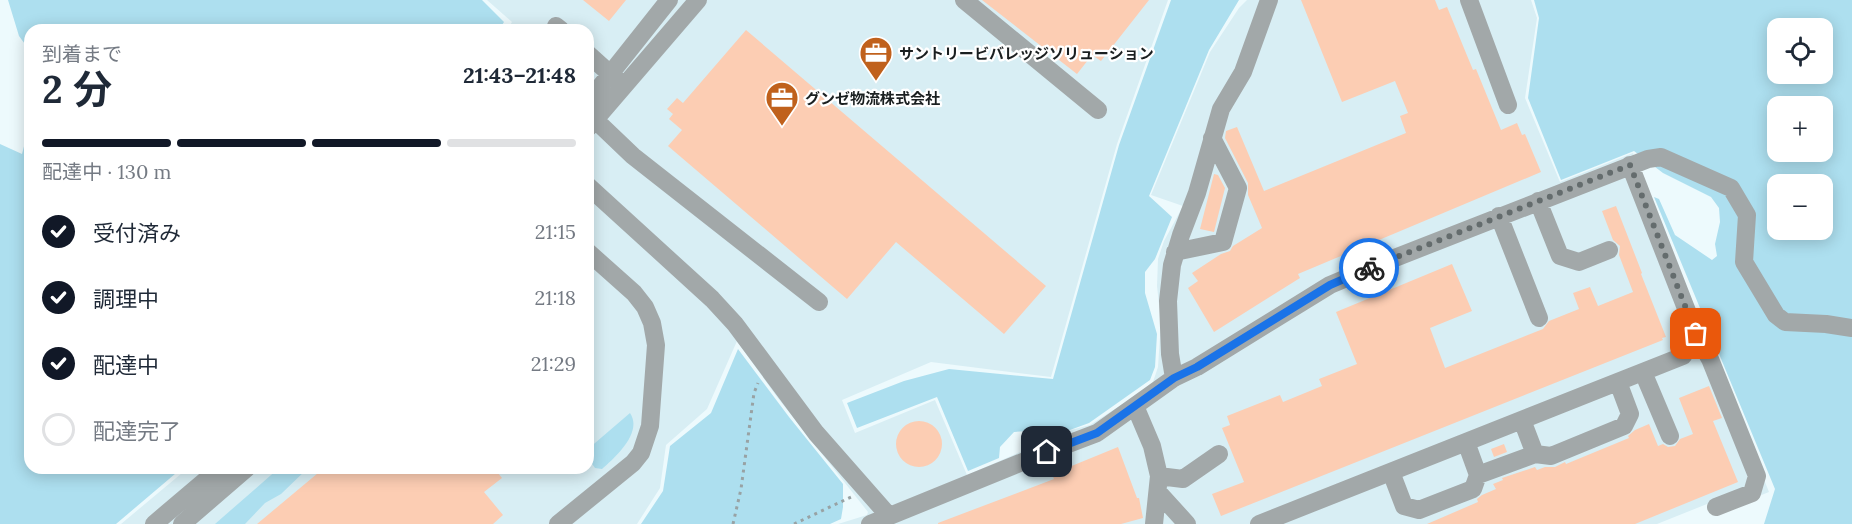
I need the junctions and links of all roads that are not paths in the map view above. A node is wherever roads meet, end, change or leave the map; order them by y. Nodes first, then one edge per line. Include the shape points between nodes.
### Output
1 (669, 0) edge
2 (698, 0) edge
3 (964, 0) edge
4 (1269, 0) edge
5 (1469, 0) edge
6 (594, 59) edge
7 (617, 80) junction
8 (594, 97) edge
9 (1508, 105) dead end
10 (1098, 110) dead end
11 (594, 114) edge
12 (594, 123) edge
13 (1212, 138) junction
14 (1630, 165) junction
15 (594, 191) edge
16 (1538, 201) junction
17 (1499, 216) junction
18 (1609, 250) dead end
19 (1176, 252) junction
20 (594, 257) edge
21 (819, 302) dead end
22 (1539, 318) dead end
23 (1852, 328) edge
24 (1696, 334) junction
25 (1643, 372) junction
26 (1174, 378) junction
27 (1618, 382) junction
28 (1135, 406) junction
29 (1522, 420) junction
30 (1670, 436) dead end
31 (1466, 442) junction
32 (1219, 454) dead end
33 (1535, 454) junction
34 (1391, 472) junction
35 (213, 474) edge
36 (240, 474) edge
37 (1478, 475) junction
38 (1158, 484) junction
39 (1716, 507) dead end
40 (889, 516) junction
41 (1298, 517) edge
42 (154, 524) edge
43 (182, 524) edge
44 (558, 524) edge
45 (870, 524) edge
46 (1154, 524) edge
47 (1187, 524) edge
48 (1259, 524) edge

1 - 7 street
2 - 7 street
3 - 10 street
4 - 13 street via 1243,72 1221,109
5 - 9 street
6 - 7 street
7 - 8 street
7 - 11 street
12 - 21 street
13 - 19 street
13 - 19 street via 1238,188 1223,242
14 - 16 street
14 - 23 street via 1660,157 1731,188 1747,215 1743,262 1776,315 1785,322
14 - 24 street
15 - 40 street via 735,324 816,433
16 - 17 street
16 - 18 street via 1560,256 1579,262
17 - 22 street
17 - 26 street via 1330,285
19 - 26 street via 1168,301
20 - 44 street via 634,293 652,323 656,345 650,426 641,453 633,463
24 - 25 street via 1683,356
24 - 39 street via 1757,476 1752,493
25 - 27 street
25 - 30 street
26 - 28 street
27 - 29 street
27 - 33 street via 1630,414 1624,426 1551,456
28 - 38 street via 1152,446
28 - 40 street via 1097,433
29 - 31 street
29 - 33 street
31 - 34 street
31 - 37 street
32 - 38 street via 1184,480
33 - 37 street
34 - 37 street via 1404,506 1419,510 1473,489
34 - 41 street
35 - 42 street
36 - 43 street
38 - 46 street
38 - 47 street
40 - 45 street
41 - 48 street

